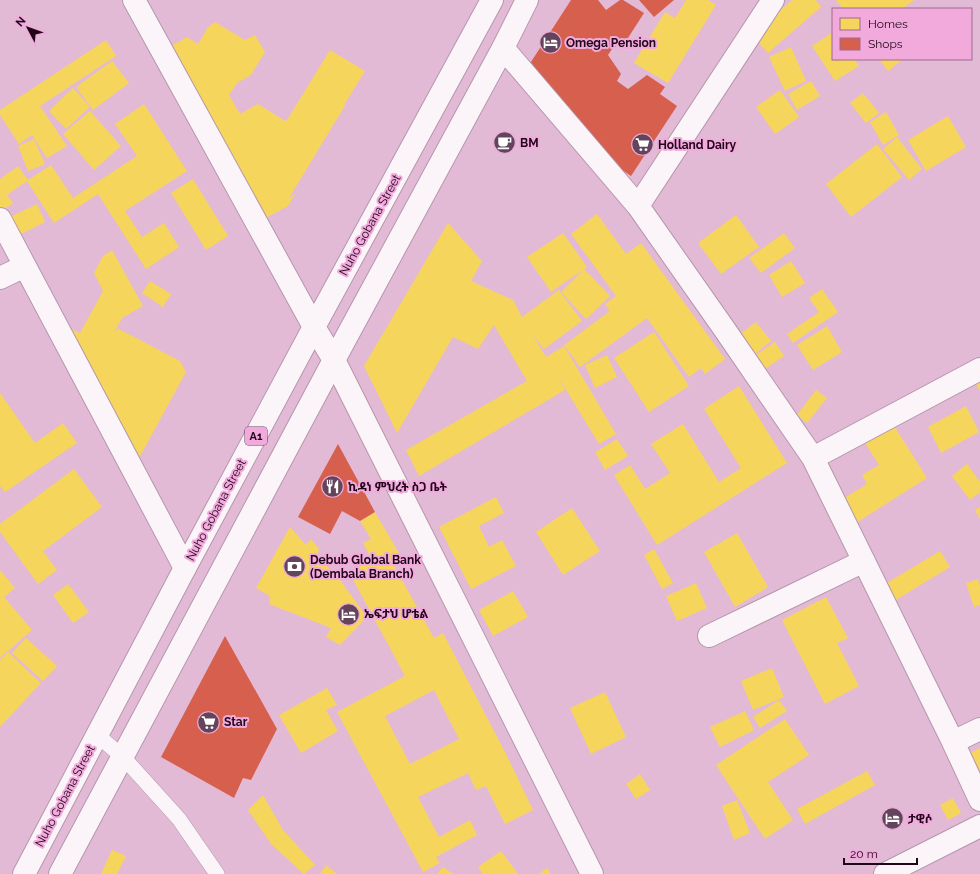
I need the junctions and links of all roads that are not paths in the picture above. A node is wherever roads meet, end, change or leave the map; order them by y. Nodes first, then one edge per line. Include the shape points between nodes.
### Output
1 (134, 0) edge
2 (492, 0) edge
3 (528, 0) edge
4 (774, 0) edge
5 (503, 48) junction
6 (638, 206) junction
7 (0, 218) edge
8 (25, 266) junction
9 (0, 278) edge
10 (314, 327) junction
11 (334, 360) junction
12 (980, 370) edge
13 (813, 458) junction
14 (864, 561) junction
15 (185, 568) junction
16 (709, 636) dead end
17 (980, 729) edge
18 (97, 735) junction
19 (953, 742) junction
20 (123, 756) junction
21 (980, 800) edge
22 (980, 826) edge
23 (24, 874) edge
24 (60, 874) edge
25 (217, 874) edge
26 (592, 874) edge
27 (885, 874) edge

1 - 10 street
2 - 10 street, Nuho Gobana Street / A1
3 - 5 street
4 - 6 street
5 - 6 street
5 - 11 street
6 - 13 street
7 - 8 street
8 - 9 street
8 - 15 street
10 - 11 street
10 - 15 street, Nuho Gobana Street / A1
11 - 20 street
11 - 26 street
12 - 13 street
13 - 14 street
14 - 16 street
14 - 19 street
15 - 18 street, Nuho Gobana Street / A1
17 - 19 street
18 - 20 lane
18 - 23 street, Nuho Gobana Street / A1
19 - 21 street
20 - 24 street
20 - 25 lane via 179,819
22 - 27 street

